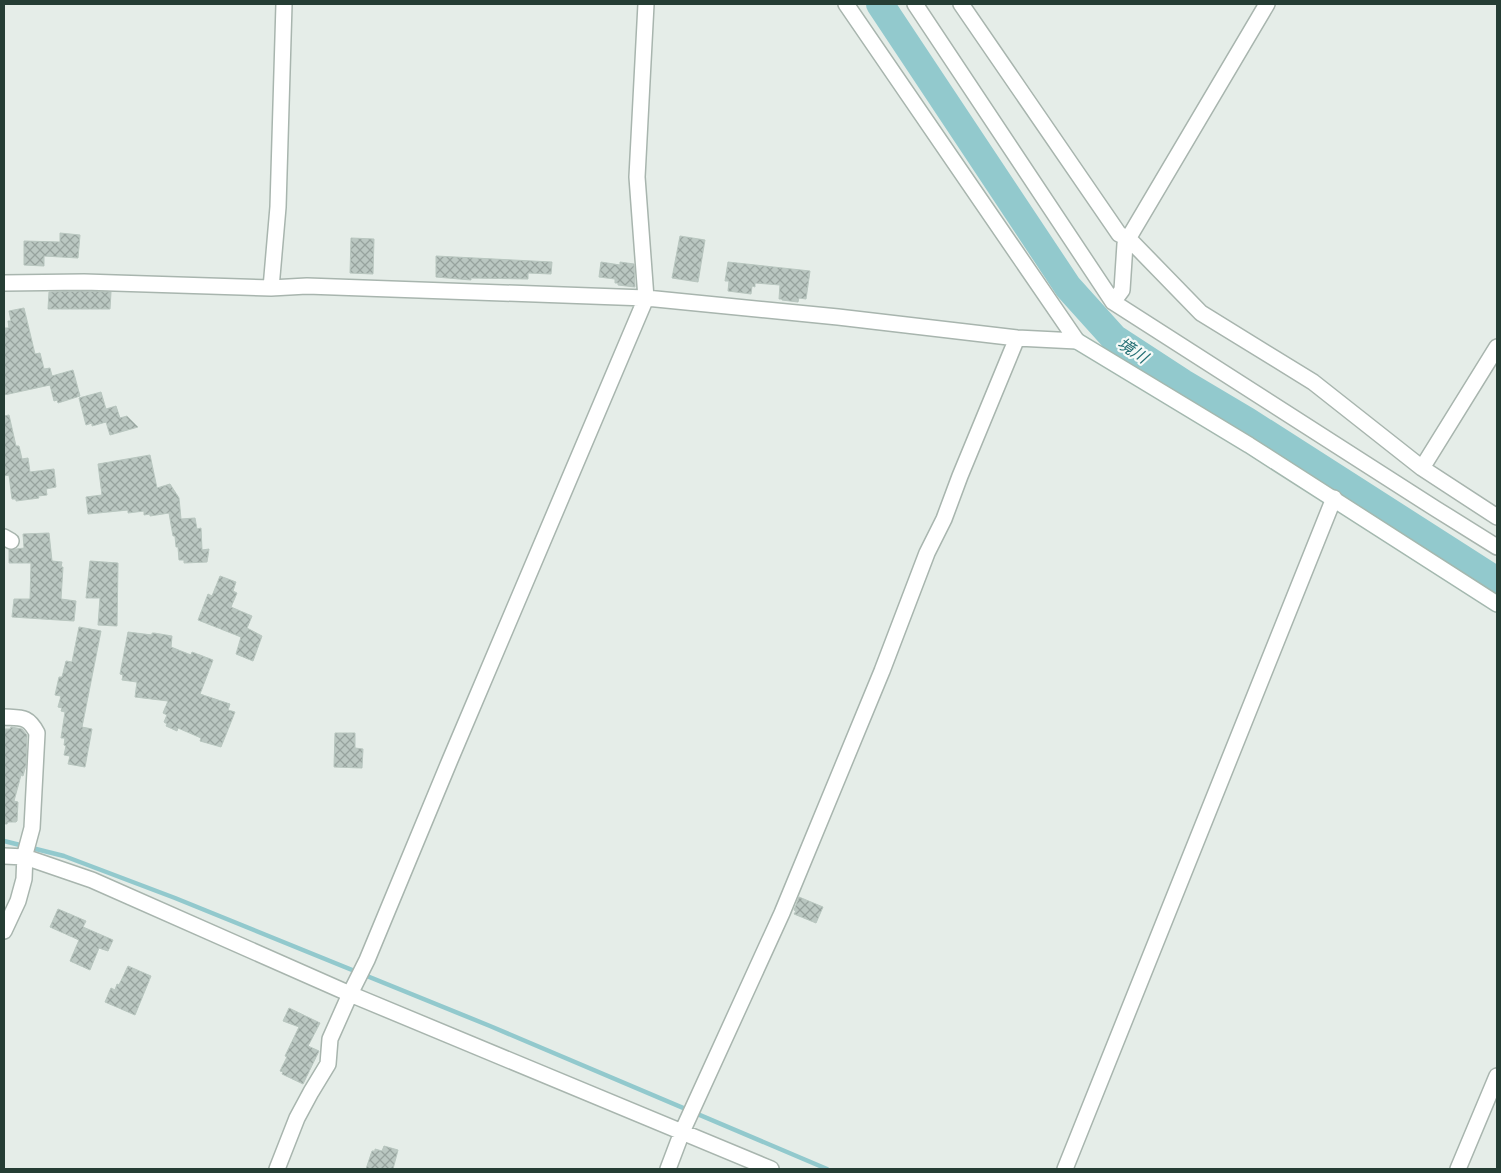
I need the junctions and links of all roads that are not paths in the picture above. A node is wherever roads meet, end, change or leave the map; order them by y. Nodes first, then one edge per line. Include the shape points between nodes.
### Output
1 (284, 4) edge
2 (646, 4) edge
3 (846, 4) edge
4 (915, 4) edge
5 (961, 4) edge
6 (1267, 4) edge
7 (1129, 239) junction
8 (4, 283) edge
9 (271, 288) junction
10 (646, 298) junction
11 (1113, 302) junction
12 (1017, 338) junction
13 (1077, 341) junction
14 (1497, 347) edge
15 (1422, 468) junction
16 (1334, 498) junction
17 (1497, 517) edge
18 (1497, 547) edge
19 (1497, 604) edge
20 (4, 717) edge
21 (4, 856) edge
22 (25, 856) junction
23 (4, 932) edge
24 (353, 988) junction
25 (1497, 1076) edge
26 (685, 1127) junction
27 (278, 1169) edge
28 (668, 1169) edge
29 (771, 1169) edge
30 (1065, 1169) edge
31 (1458, 1169) edge

1 - 9 street via 278,207
2 - 10 street via 637,177
3 - 13 street
4 - 11 street
5 - 7 street via 1119,234
6 - 7 street
7 - 11 street via 1122,290
7 - 15 street via 1201,313 1313,382
8 - 9 street
9 - 10 street via 307,286
10 - 12 street
10 - 24 street
11 - 18 street
12 - 13 street
12 - 26 street via 782,913
13 - 16 street
14 - 15 street
15 - 17 street
16 - 19 street
16 - 30 street
20 - 22 street via 32,722 37,733 32,828
21 - 22 street
22 - 23 street via 24,879 18,901
22 - 24 street via 92,880
24 - 26 street
24 - 27 street via 330,1039 328,1064 298,1118
25 - 31 street
26 - 28 street
26 - 29 street

